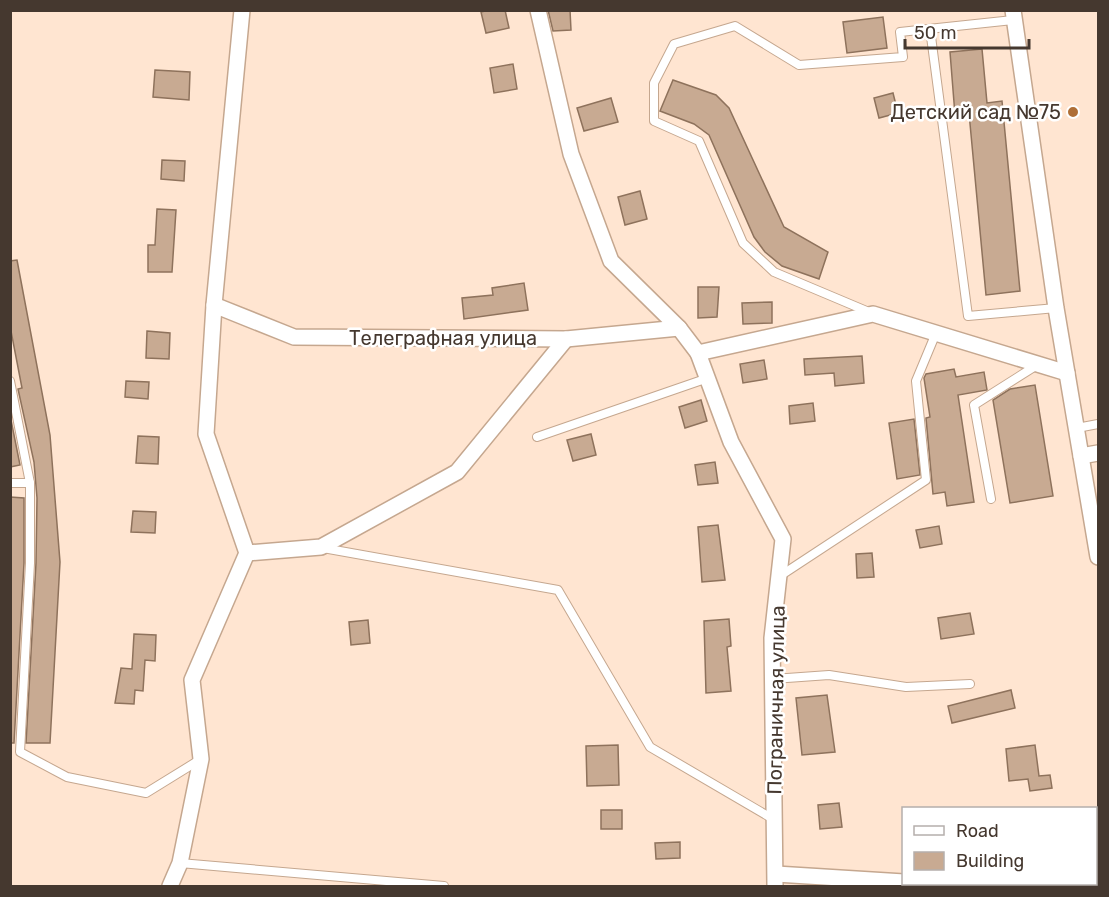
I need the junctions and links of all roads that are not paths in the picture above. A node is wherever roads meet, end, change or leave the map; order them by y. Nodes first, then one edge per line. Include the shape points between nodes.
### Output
1 (242, 10) edge
2 (538, 10) edge
3 (1013, 15) edge
4 (930, 29) junction
5 (214, 305) junction
6 (1056, 308) junction
7 (873, 314) junction
8 (679, 328) junction
9 (936, 333) junction
10 (566, 339) junction
11 (698, 353) junction
12 (1038, 364) junction
13 (1067, 373) junction
14 (708, 378) junction
15 (10, 381) edge
16 (1098, 424) edge
17 (1077, 428) junction
18 (537, 437) dead end
19 (1098, 453) edge
20 (1081, 456) junction
21 (10, 483) edge
22 (30, 483) junction
23 (991, 499) dead end
24 (321, 547) junction
25 (248, 553) junction
26 (1098, 556) edge
27 (779, 577) junction
28 (772, 680) junction
29 (970, 684) dead end
30 (201, 759) junction
31 (775, 820) junction
32 (180, 862) junction
33 (775, 880) edge
34 (902, 882) edge
35 (952, 885) edge
36 (170, 886) edge
37 (444, 886) edge
38 (973, 886) edge

1 - 5 street
2 - 8 street, Пограничная улица via 572,154 612,261
3 - 4 lane
3 - 6 street
4 - 6 lane via 968,316
4 - 7 lane via 900,32 903,57 799,65 735,26 674,44 654,83 654,121 699,141 743,243 774,272
5 - 10 street, Телеграфная улица via 294,337
5 - 25 street via 206,434
6 - 13 street
7 - 9 street
7 - 11 street
8 - 10 street, Телеграфная улица
8 - 11 street, Пограничная улица
9 - 12 street
9 - 27 lane via 916,381 926,480
10 - 24 street via 457,472
11 - 14 street, Пограничная улица
12 - 13 street
12 - 23 lane via 974,405
13 - 17 street
14 - 18 lane
14 - 27 street, Пограничная улица via 731,442 783,539
15 - 22 lane
16 - 17 lane
17 - 20 street
19 - 20 street
20 - 26 street
21 - 22 lane
22 - 30 lane via 20,752 67,777 146,793
24 - 25 street
24 - 31 lane via 558,590 650,747
25 - 30 street via 192,680
27 - 28 street, Пограничная улица
28 - 29 lane via 829,675 906,687
28 - 31 street, Пограничная улица
30 - 32 street
31 - 33 street, Пограничная улица
32 - 36 street
32 - 37 lane
33 - 34 street
35 - 38 street

